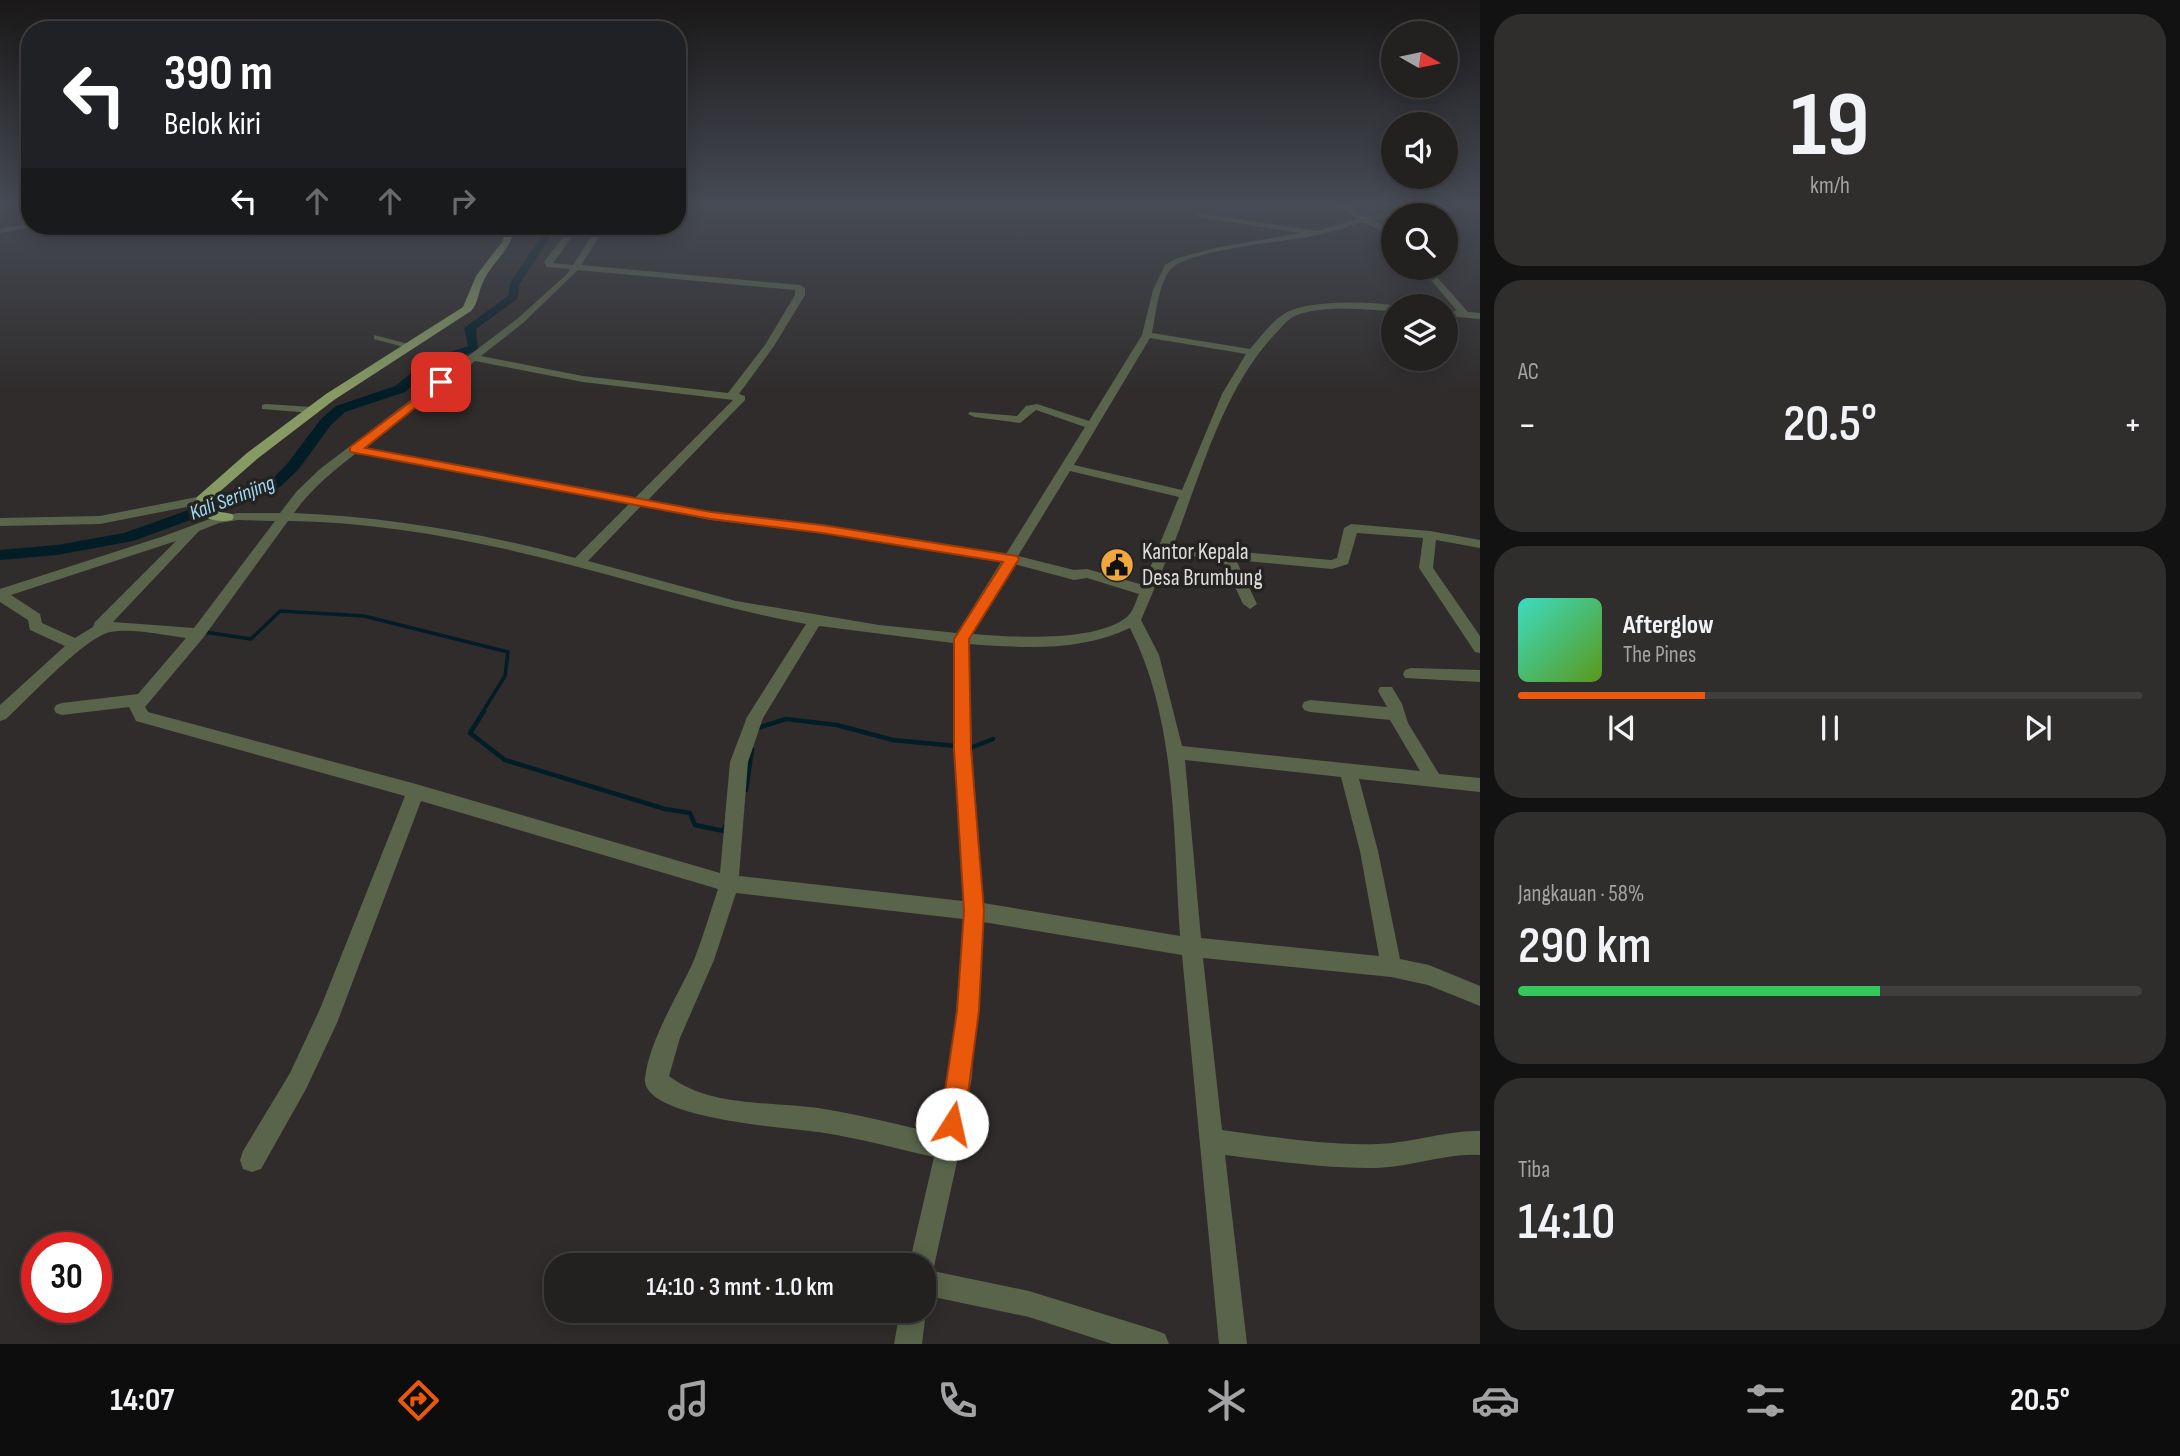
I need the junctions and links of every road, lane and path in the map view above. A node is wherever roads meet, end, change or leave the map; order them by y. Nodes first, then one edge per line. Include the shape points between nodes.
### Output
1 (488, 269) edge
2 (575, 269) joint
3 (1169, 269) edge
4 (1434, 280) edge
5 (1381, 308) edge
6 (1458, 314) edge
7 (1465, 315) junction
8 (1480, 316) edge
9 (1147, 335) junction
10 (378, 337) dead end
11 (411, 346) junction
12 (1252, 352) junction
13 (473, 357) junction
14 (732, 396) junction
15 (267, 407) dead end
16 (312, 410) junction
17 (974, 414) dead end
18 (1092, 426) junction
19 (355, 450) junction
20 (1067, 467) junction
21 (1185, 495) junction
22 (639, 501) junction
23 (203, 508) junction
24 (227, 517) junction
25 (282, 517) junction
26 (0, 522) edge
27 (195, 530) junction
28 (1430, 535) junction
29 (1480, 544) edge
30 (1163, 549) junction
31 (1227, 555) junction
32 (1012, 559) junction
33 (577, 564) junction
34 (1147, 591) junction
35 (0, 594) edge
36 (1250, 604) dead end
37 (1133, 620) junction
38 (815, 621) junction
39 (102, 628) junction
40 (199, 632) junction
41 (961, 639) junction
42 (75, 645) junction
43 (1480, 648) edge
44 (1411, 674) dead end
45 (1480, 676) edge
46 (1386, 691) dead end
47 (142, 700) junction
48 (1310, 706) dead end
49 (62, 709) dead end
50 (1395, 714) junction
51 (0, 715) edge
52 (1174, 752) junction
53 (1348, 771) junction
54 (1434, 780) junction
55 (1480, 785) edge
56 (416, 791) junction
57 (729, 884) junction
58 (974, 911) junction
59 (1191, 947) junction
60 (1391, 967) junction
61 (1480, 996) edge
62 (1211, 1141) junction
63 (1480, 1143) edge
64 (948, 1148) junction
65 (252, 1160) dead end
66 (925, 1253) edge
67 (936, 1285) edge
68 (911, 1323) edge
69 (908, 1344) edge
70 (1155, 1344) edge
71 (1233, 1344) edge

1 - 11 main road via 476,286 472,305
2 - 13 street
2 - 14 street via 800,288 769,346
3 - 9 street via 1155,299
4 - 7 street
5 - 12 street via 1303,310 1287,316
6 - 7 street
7 - 8 street
9 - 12 street
9 - 18 street
10 - 11 street
11 - 16 main road
12 - 21 street via 1227,394
13 - 14 street via 583,379
13 - 19 street
14 - 22 street via 740,401
15 - 16 street
16 - 23 main road via 253,456
17 - 18 street via 1020,420 1034,406
18 - 20 street
19 - 22 street
19 - 25 street via 314,480
20 - 21 street
20 - 32 street
21 - 30 street
22 - 32 street via 711,516
22 - 33 street
23 - 24 main road
23 - 26 street via 100,520
24 - 25 street
24 - 27 street
25 - 33 street via 458,537
25 - 40 street
27 - 35 street
27 - 39 street
28 - 29 street
28 - 31 street via 1351,528 1343,561 1332,565
28 - 43 street via 1426,568
30 - 31 street
30 - 34 street
31 - 36 street
32 - 34 street via 1074,575 1087,573
32 - 41 street
33 - 38 street via 735,606
34 - 37 street
35 - 42 street via 35,618 35,626
37 - 41 street via 1091,636 1055,640
37 - 52 street via 1151,655
38 - 41 street
38 - 57 street via 755,717 739,762
39 - 40 street
39 - 42 street
40 - 47 street
41 - 58 street
42 - 51 street
44 - 45 street
46 - 50 street
47 - 49 street
47 - 56 street via 138,713 158,722
48 - 50 street
50 - 54 street
52 - 53 street
52 - 59 street
53 - 54 street
53 - 60 street
54 - 55 street
56 - 57 street
56 - 65 street via 329,1015 298,1081
57 - 58 street
57 - 64 street via 656,1080 674,1094 718,1108 824,1121
58 - 59 street
58 - 64 street via 961,1076
59 - 60 street
59 - 62 street
60 - 61 street via 1429,975
62 - 63 street via 1380,1156 1456,1142
62 - 71 street
64 - 66 street
67 - 70 street via 1029,1304
68 - 69 street

